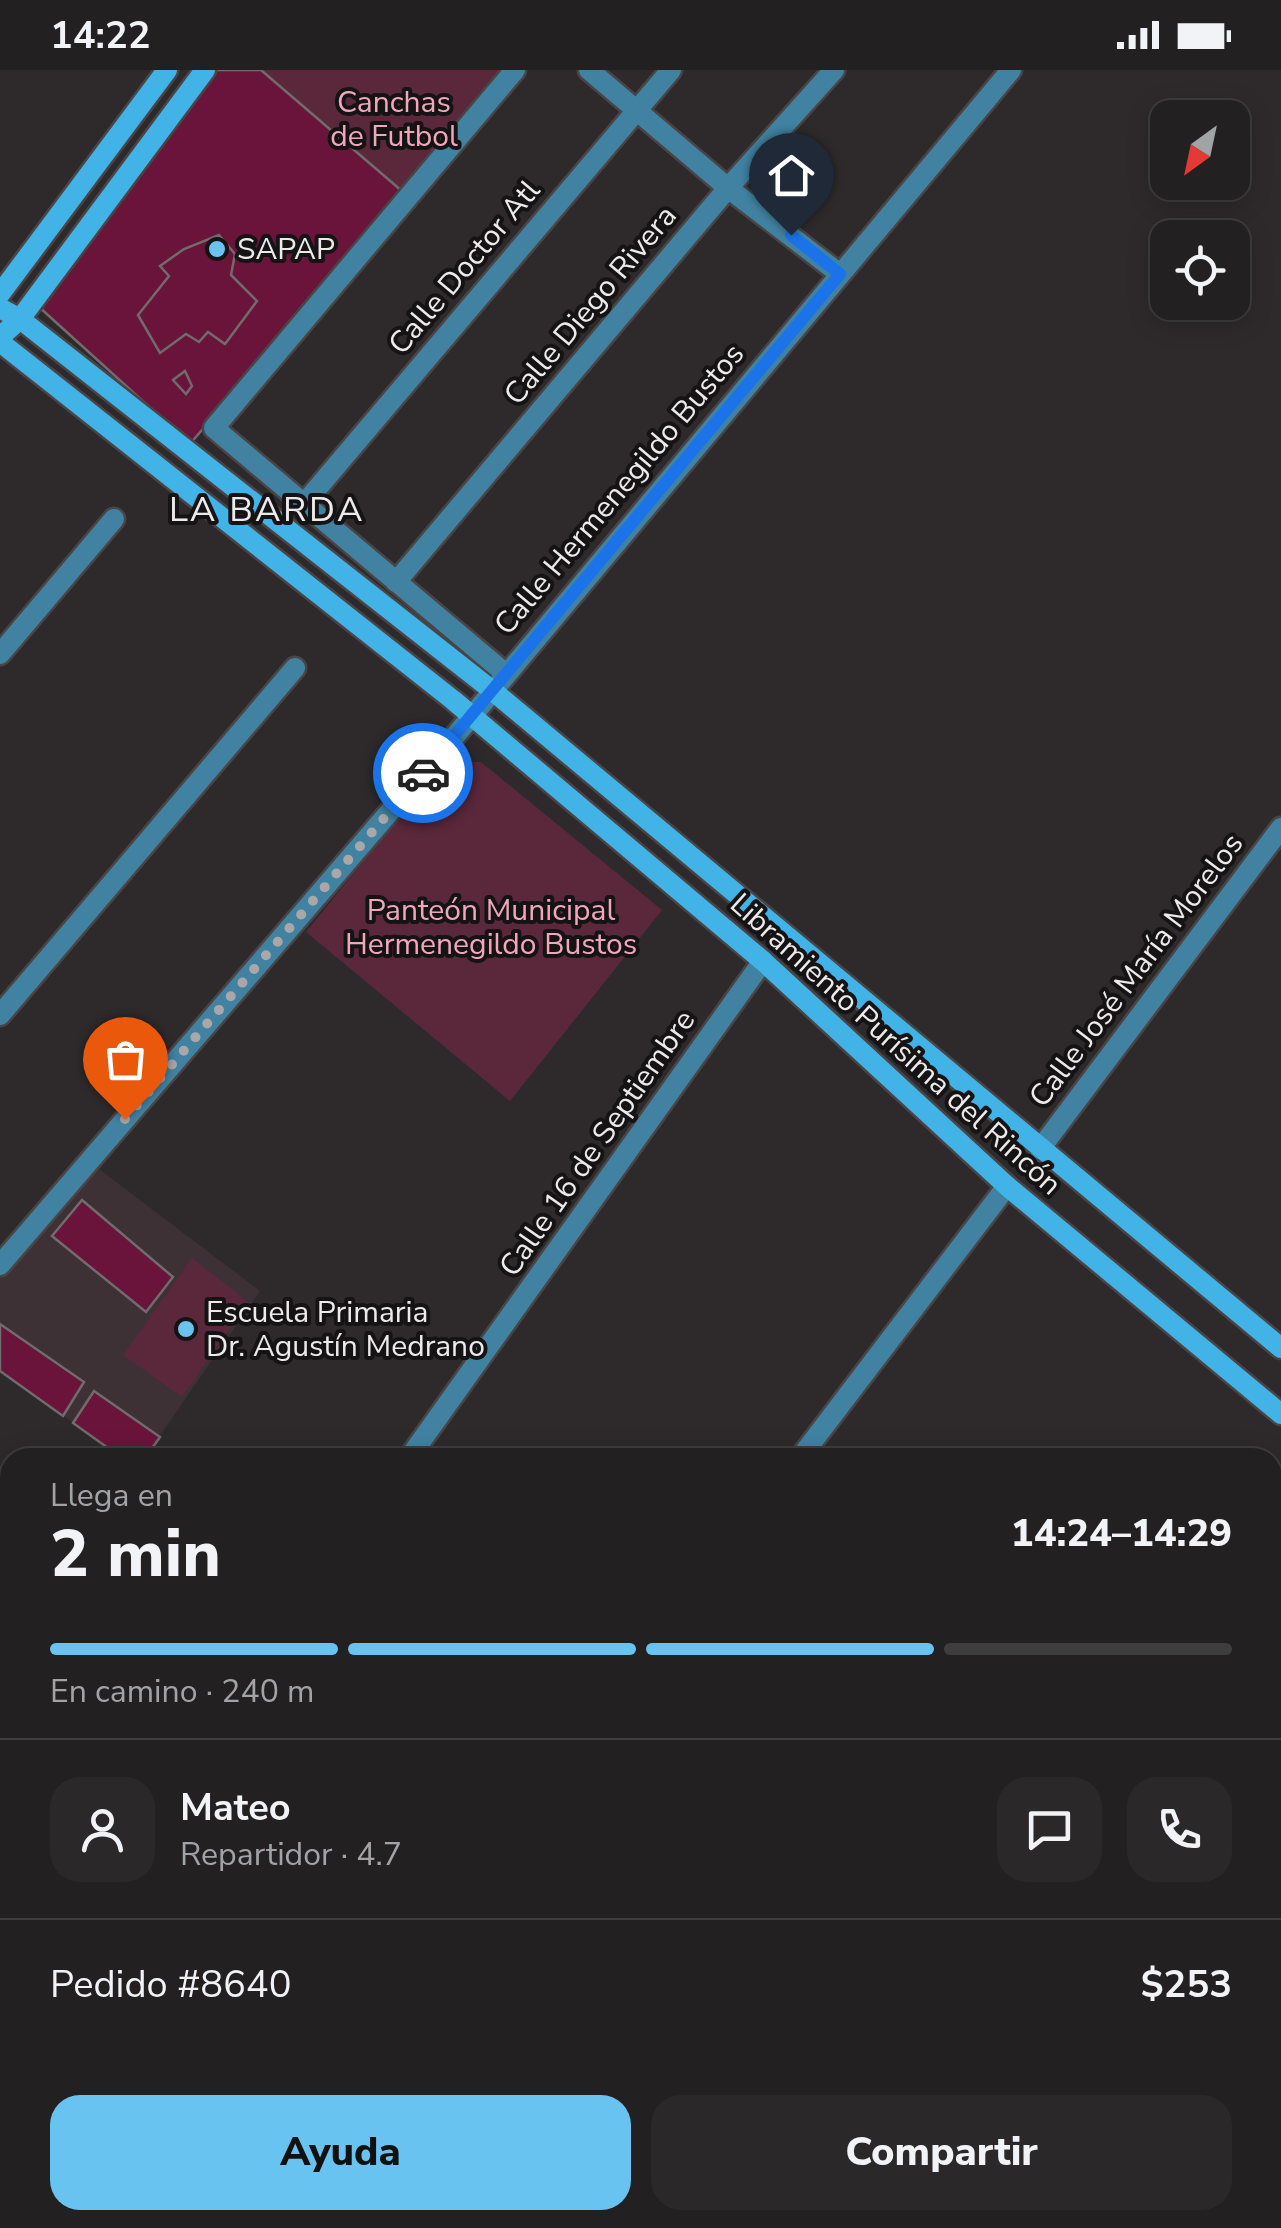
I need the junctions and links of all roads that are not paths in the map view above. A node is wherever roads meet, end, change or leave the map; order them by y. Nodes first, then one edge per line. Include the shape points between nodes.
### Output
1 (167, 70) edge
2 (205, 70) edge
3 (515, 70) edge
4 (589, 70) edge
5 (671, 70) edge
6 (834, 70) edge
7 (1005, 72) edge
8 (635, 110) junction
9 (728, 188) junction
10 (840, 274) junction
11 (0, 294) edge
12 (0, 308) edge
13 (20, 318) junction
14 (0, 340) edge
15 (304, 504) junction
16 (114, 519) dead end
17 (396, 582) junction
18 (0, 654) edge
19 (295, 668) dead end
20 (499, 682) junction
21 (472, 716) junction
22 (1281, 828) edge
23 (763, 961) junction
24 (0, 1015) edge
25 (1040, 1149) junction
26 (1007, 1186) junction
27 (0, 1265) edge
28 (1281, 1348) edge
29 (1281, 1414) edge
30 (416, 1448) edge
31 (808, 1448) edge

1 - 11 main road
2 - 13 main road
3 - 15 street via 214,428
4 - 8 street
5 - 8 street, Calle Doctor Atl
6 - 9 street, Calle Diego Rivera
7 - 10 street, Calle Hermenegildo Bustos
8 - 9 street
8 - 15 street, Calle Doctor Atl
9 - 10 street
9 - 17 street, Calle Diego Rivera
10 - 20 street, Calle Hermenegildo Bustos
12 - 13 main road, Libramiento Purísima del Rincón
13 - 14 main road
13 - 20 main road, Libramiento Purísima del Rincón
14 - 21 main road, Libramiento Purísima del Rincón
15 - 17 street
16 - 18 street
17 - 20 street
19 - 24 street
20 - 21 street, Calle Hermenegildo Bustos
20 - 25 main road, Libramiento Purísima del Rincón
21 - 23 main road, Libramiento Purísima del Rincón
21 - 27 street, Calle Hermenegildo Bustos
22 - 25 street, Calle José María Morelos
23 - 26 main road, Libramiento Purísima del Rincón
23 - 30 street, Calle 16 de Septiembre
25 - 28 main road, Libramiento Purísima del Rincón
26 - 29 main road, Libramiento Purísima del Rincón
26 - 31 street

